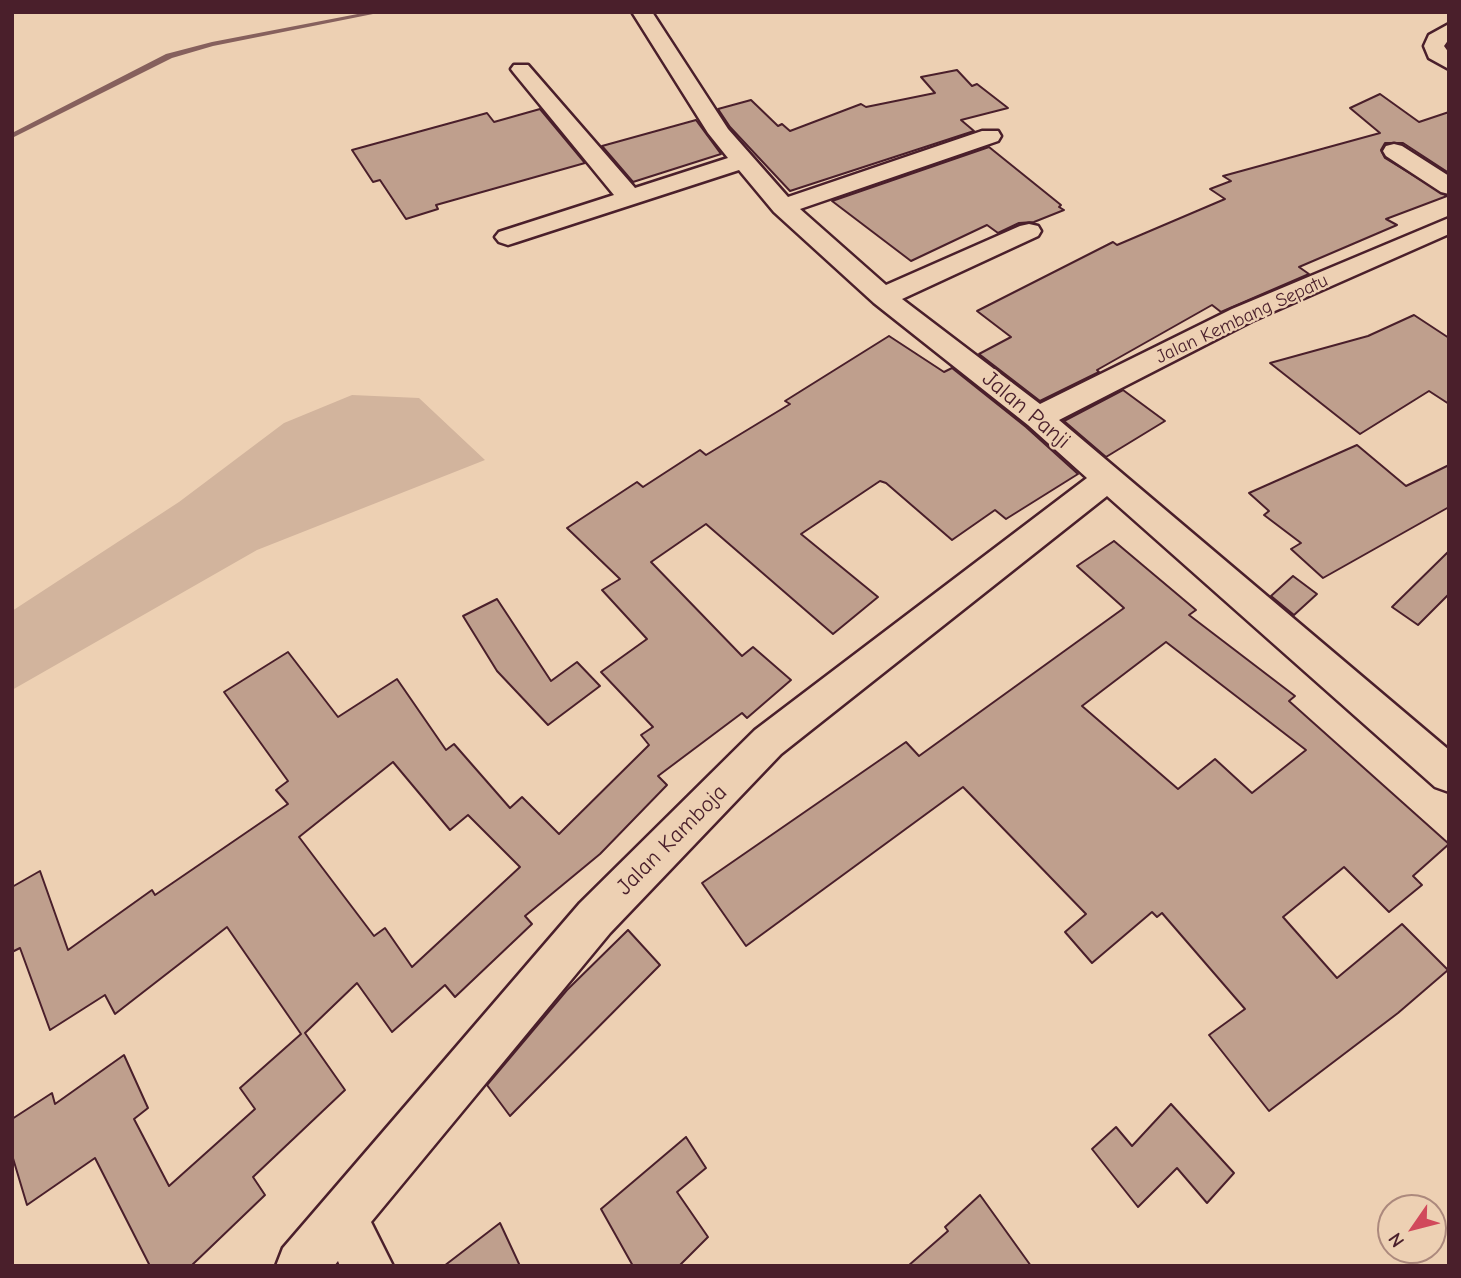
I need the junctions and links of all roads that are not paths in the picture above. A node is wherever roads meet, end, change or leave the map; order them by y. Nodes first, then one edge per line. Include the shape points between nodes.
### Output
1 (642, 12) edge
2 (1449, 30) edge
3 (1449, 63) edge
4 (521, 69) dead end
5 (990, 136) dead end
6 (1394, 151) dead end
7 (743, 161) junction
8 (1449, 187) edge
9 (630, 198) junction
10 (783, 207) junction
11 (1449, 225) edge
12 (1029, 230) dead end
13 (508, 237) dead end
14 (883, 296) junction
15 (1038, 418) junction
16 (1107, 480) junction
17 (1449, 774) edge
18 (342, 1220) junction
19 (301, 1266) edge
20 (368, 1266) edge

1 - 7 street, Jalan Panji via 719,133
2 - 3 street via 1434,46 1436,54
4 - 9 street
5 - 10 street
6 - 8 street
7 - 9 street
7 - 10 street, Jalan Panji
9 - 13 street
10 - 14 street, Jalan Panji
11 - 15 street, Jalan Kembang Sepatu via 1242,315
12 - 14 street
14 - 15 street, Jalan Panji
15 - 16 street, Jalan Panji
16 - 17 street, Jalan Panji
16 - 18 street, Jalan Kamboja via 768,742 595,918
18 - 19 street, Jalan Kamboja
18 - 20 street

